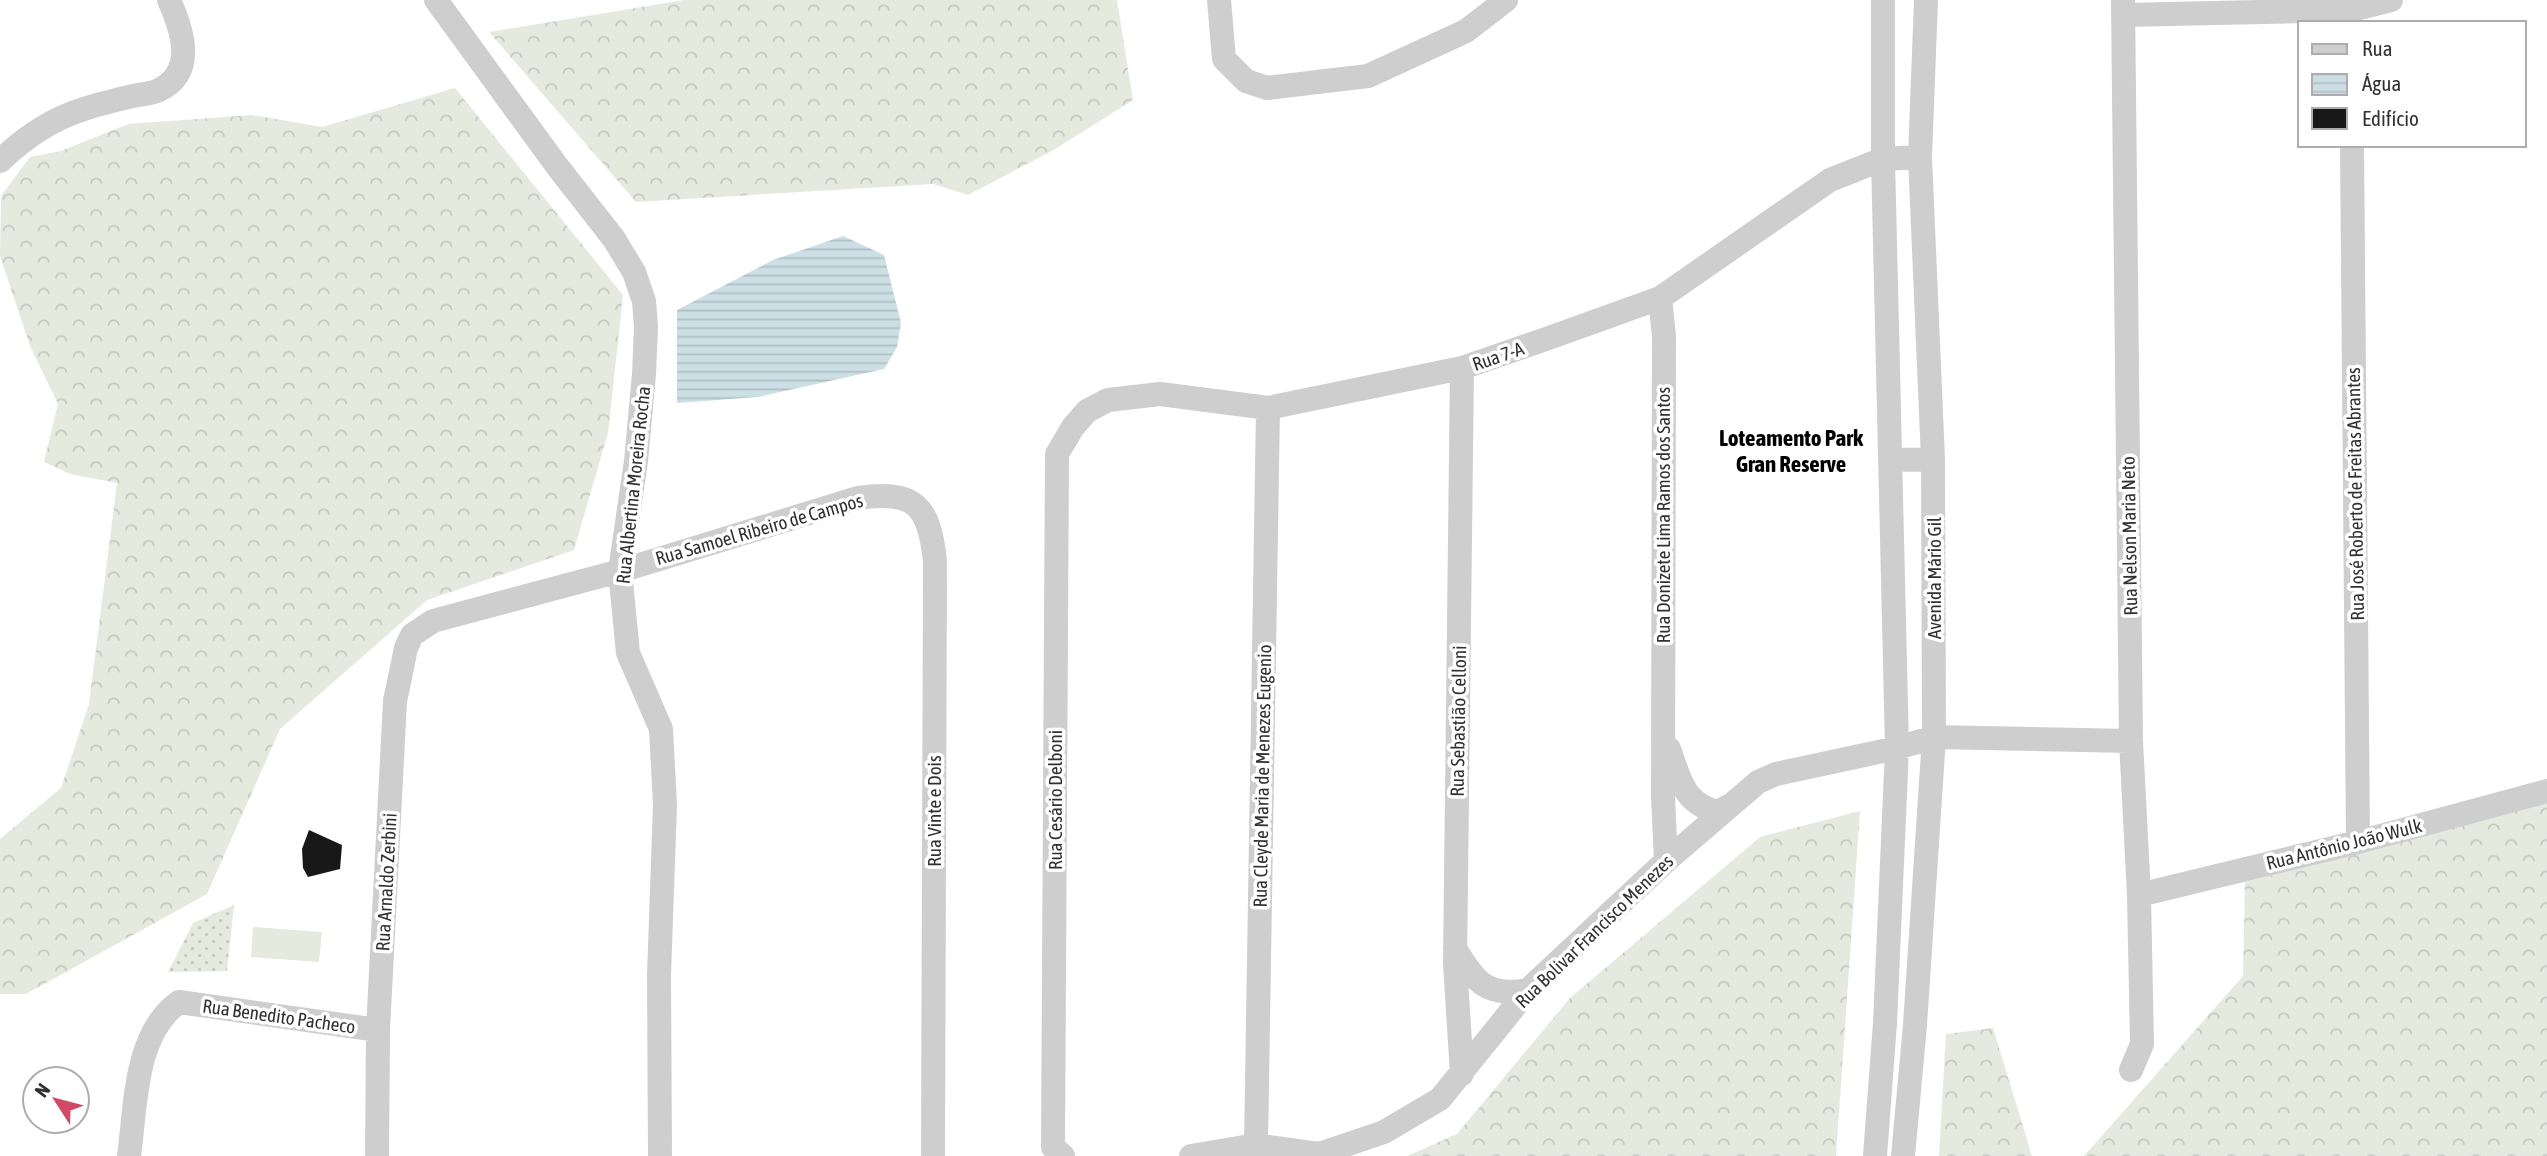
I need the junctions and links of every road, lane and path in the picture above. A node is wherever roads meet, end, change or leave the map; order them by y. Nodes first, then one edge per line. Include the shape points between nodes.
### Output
1 (169, 0) edge
2 (1219, 0) edge
3 (1506, 0) edge
4 (1883, 0) edge
5 (1926, 0) edge
6 (2391, 0) edge
7 (441, 1) edge
8 (2123, 7) edge
9 (2351, 17) edge
10 (2352, 147) edge
11 (1920, 158) junction
12 (1884, 159) junction
13 (0, 161) edge
14 (1660, 298) junction
15 (1462, 368) junction
16 (1268, 408) junction
17 (1057, 454) joint
18 (1933, 459) junction
19 (1890, 460) junction
20 (884, 495) joint
21 (620, 571) junction
22 (433, 621) joint
23 (1663, 732) junction
24 (1934, 737) junction
25 (2131, 741) junction
26 (1897, 748) junction
27 (2547, 791) edge
28 (1731, 805) junction
29 (2358, 842) junction
30 (1666, 860) junction
31 (2140, 895) junction
32 (1455, 948) junction
33 (1528, 990) junction
34 (1885, 1023) junction
35 (1915, 1026) junction
36 (378, 1030) junction
37 (2131, 1070) dead end
38 (1462, 1074) junction
39 (1256, 1145) junction
40 (1058, 1151) edge
41 (129, 1156) edge
42 (377, 1156) edge
43 (660, 1156) edge
44 (933, 1156) edge
45 (1191, 1156) edge
46 (1875, 1156) edge
47 (1903, 1156) edge

1 - 13 street via 185,44 176,76 159,90 62,118 24,138
2 - 3 street via 1224,59 1246,81 1267,88 1368,76 1465,32
4 - 12 street, Avenida Mário Gil
5 - 11 street, Avenida Mário Gil
6 - 9 street
7 - 21 street, Rua Albertina Moreira Rocha via 614,239 641,291 646,327 644,374
8 - 9 street
8 - 25 street, Rua Nelson Maria Neto
10 - 29 street, Rua José Roberto de Freitas Abrantes
11 - 12 street, Rua 7-A
11 - 18 street, Avenida Mário Gil
12 - 14 street, Rua 7-A via 1830,180
12 - 19 street, Avenida Mário Gil
14 - 15 street, Rua 7-A
14 - 23 street, Rua Donizete Lima Ramos dos Santos via 1664,336
15 - 16 street, Rua 7-A
15 - 32 street, Rua Sebastião Celloni
16 - 17 street, Rua 7-A via 1160,394 1108,400 1087,411
16 - 39 street, Rua Cleyde Maria de Menezes Eugenio
17 - 40 street, Rua Cesário Delboni
18 - 19 street
18 - 24 street, Avenida Mário Gil
19 - 26 street, Avenida Mário Gil
20 - 21 street, Rua Samoel Ribeiro de Campos via 858,498
20 - 44 street, Rua Vinte e Dois via 905,499 922,510 933,537 935,561
21 - 22 street, Rua Samoel Ribeiro de Campos
21 - 43 street, Rua Albertina Moreira Rocha via 628,653 660,729 661,742 665,805 659,975
22 - 36 street, Rua Arnaldo Zerbini via 412,635 395,701
23 - 28 street via 1689,798 1717,812
23 - 30 street, Rua Donizete Lima Ramos dos Santos
24 - 25 street, Rua Bolivar Francisco Menezes
24 - 26 street, Rua Bolivar Francisco Menezes
24 - 35 street, Avenida Mário Gil
25 - 31 street, Rua Nelson Maria Neto
26 - 28 street, Rua Bolivar Francisco Menezes via 1776,774 1758,782
26 - 34 street, Avenida Mário Gil
27 - 29 street, Rua Antônio João Wulk
28 - 30 street, Rua Bolivar Francisco Menezes
29 - 31 street, Rua Antônio João Wulk
30 - 33 street, Rua Bolivar Francisco Menezes
31 - 37 street, Rua Nelson Maria Neto via 2141,1044
32 - 33 street via 1481,984 1511,993
32 - 38 street, Rua Sebastião Celloni
33 - 38 street, Rua Bolivar Francisco Menezes
34 - 35 street
34 - 46 street, Avenida Mário Gil
35 - 47 street, Avenida Mário Gil
36 - 41 street, Rua Benedito Pacheco via 179,1002 166,1010 149,1041
36 - 42 street, Rua Arnaldo Zerbini
38 - 39 street, Rua Bolivar Francisco Menezes via 1440,1099 1384,1132 1319,1154
39 - 45 street, Rua Bolivar Francisco Menezes

